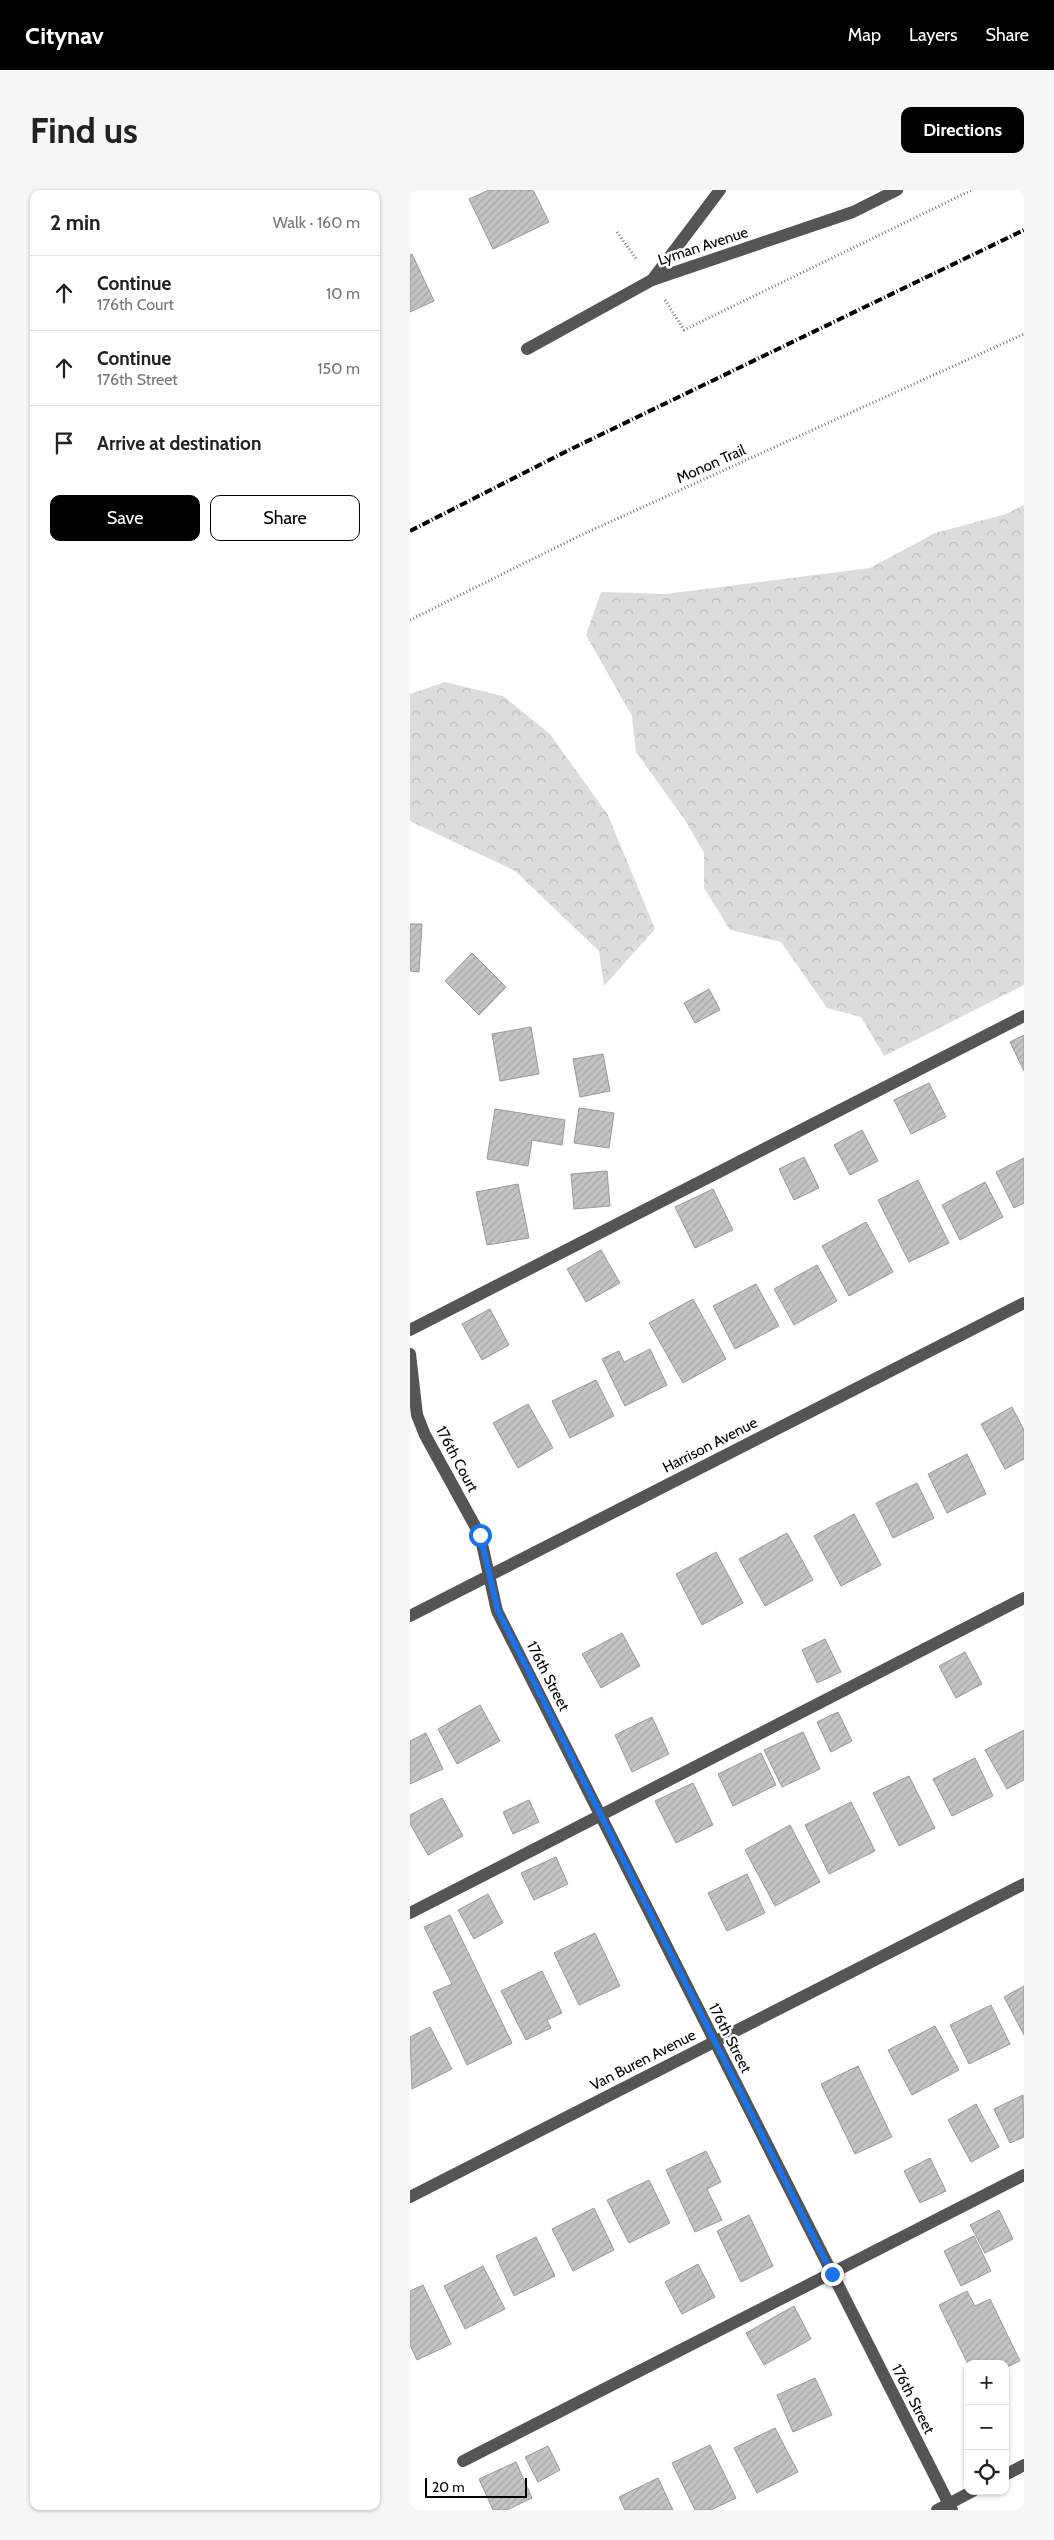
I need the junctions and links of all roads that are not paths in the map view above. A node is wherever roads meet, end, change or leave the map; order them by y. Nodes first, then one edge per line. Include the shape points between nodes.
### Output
1 (720, 190) edge
2 (897, 190) edge
3 (652, 280) junction
4 (527, 349) dead end
5 (1024, 1016) edge
6 (1024, 1303) edge
7 (410, 1330) edge
8 (410, 1354) edge
9 (488, 1576) junction
10 (1024, 1598) edge
11 (410, 1616) edge
12 (600, 1815) junction
13 (1024, 1884) edge
14 (410, 1912) edge
15 (714, 2042) junction
16 (1024, 2175) edge
17 (410, 2197) edge
18 (832, 2274) junction
19 (463, 2461) dead end
20 (1024, 2466) edge
21 (1009, 2473) edge
22 (967, 2495) edge
23 (950, 2507) edge
24 (936, 2510) edge

1 - 3 street
2 - 3 street, Lyman Avenue via 853,212
3 - 4 street, Lyman Avenue
5 - 7 street
6 - 9 street, Harrison Avenue
8 - 9 street, 176th Court via 417,1415 480,1535
9 - 11 street, Harrison Avenue
9 - 12 street, 176th Street via 498,1611
10 - 12 street
12 - 14 street
12 - 15 street, 176th Street
13 - 15 street, Van Buren Avenue
15 - 17 street, Van Buren Avenue
15 - 18 street, 176th Street
16 - 18 street
18 - 19 street
18 - 23 street, 176th Street
20 - 21 street
22 - 23 street
23 - 24 street

